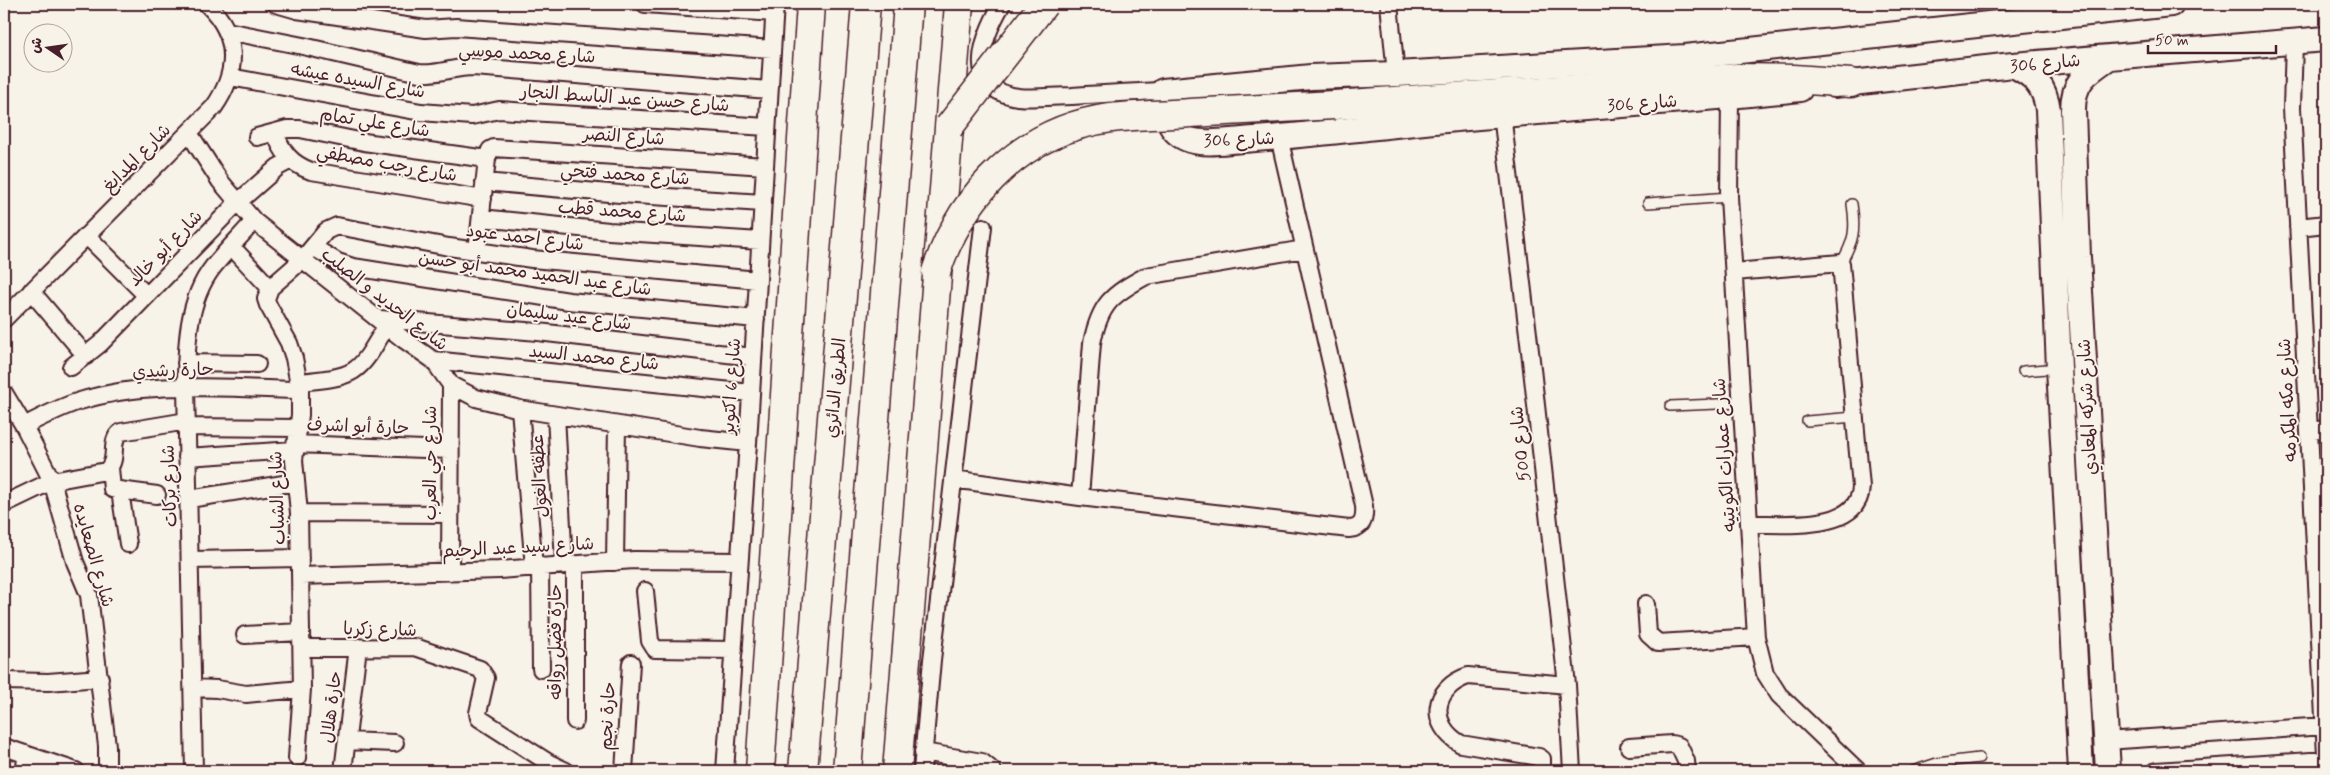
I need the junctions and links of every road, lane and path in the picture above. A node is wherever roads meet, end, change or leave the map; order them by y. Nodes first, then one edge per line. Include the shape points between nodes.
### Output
1 (206, 4) edge
2 (276, 4) edge
3 (645, 4) edge
4 (812, 4) edge
5 (866, 4) edge
6 (908, 4) edge
7 (959, 4) edge
8 (1002, 4) edge
9 (1044, 4) edge
10 (1389, 4) edge
11 (2171, 4) edge
12 (296, 7) edge
13 (2103, 7) edge
14 (774, 8) edge
15 (332, 10) edge
16 (227, 31) junction
17 (2326, 38) edge
18 (2294, 42) junction
19 (772, 49) junction
20 (2108, 58) junction
21 (2013, 65) junction
22 (1396, 74) junction
23 (230, 77) junction
24 (1851, 83) junction
25 (769, 90) junction
26 (1163, 91) junction
27 (1730, 97) junction
28 (1502, 114) junction
29 (481, 116) joint
30 (948, 126) junction
31 (767, 127) junction
32 (275, 132) junction
33 (189, 133) junction
34 (257, 137) dead end
35 (1279, 137) junction
36 (487, 159) junction
37 (291, 160) junction
38 (765, 166) junction
39 (484, 182) junction
40 (1729, 197) junction
41 (482, 199) junction
42 (237, 203) junction
43 (763, 203) junction
44 (1648, 204) dead end
45 (1852, 204) dead end
46 (481, 218) junction
47 (254, 220) junction
48 (2326, 224) edge
49 (983, 227) dead end
50 (2298, 227) junction
51 (87, 236) junction
52 (760, 241) junction
53 (231, 246) junction
54 (313, 247) junction
55 (1304, 248) junction
56 (477, 251) junction
57 (302, 260) junction
58 (1841, 263) junction
59 (936, 272) junction
60 (1734, 272) junction
61 (758, 280) junction
62 (270, 288) junction
63 (31, 291) junction
64 (147, 296) junction
65 (4, 319) edge
66 (756, 319) junction
67 (384, 322) junction
68 (86, 356) junction
69 (753, 357) junction
70 (433, 360) junction
71 (186, 363) junction
72 (257, 364) dead end
73 (71, 367) dead end
74 (2059, 368) junction
75 (2023, 371) dead end
76 (450, 385) junction
77 (299, 386) junction
78 (186, 388) junction
79 (4, 393) edge
80 (751, 393) junction
81 (1740, 403) junction
82 (1670, 406) dead end
83 (520, 409) junction
84 (556, 415) junction
85 (1855, 417) junction
86 (1807, 421) dead end
87 (186, 424) junction
88 (617, 425) junction
89 (24, 426) junction
90 (298, 428) junction
91 (2326, 428) edge
92 (2309, 431) junction
93 (748, 443) junction
94 (294, 447) junction
95 (450, 450) junction
96 (187, 458) junction
97 (110, 468) junction
98 (953, 478) junction
99 (52, 481) junction
100 (296, 482) junction
101 (120, 490) junction
102 (157, 495) dead end
103 (1080, 497) junction
104 (189, 499) junction
105 (4, 504) edge
106 (299, 513) junction
107 (450, 514) junction
108 (1749, 524) junction
109 (128, 544) dead end
110 (300, 558) junction
111 (191, 560) junction
112 (738, 561) junction
113 (615, 562) junction
114 (569, 564) junction
115 (537, 567) junction
116 (450, 572) junction
117 (300, 576) junction
118 (645, 591) dead end
119 (1646, 604) dead end
120 (245, 635) dead end
121 (1756, 637) junction
122 (301, 640) junction
123 (358, 647) junction
124 (734, 650) junction
125 (630, 663) dead end
126 (541, 669) dead end
127 (100, 678) junction
128 (4, 681) edge
129 (1567, 685) junction
130 (193, 688) junction
131 (302, 689) junction
132 (575, 721) dead end
133 (2325, 726) junction
134 (347, 741) junction
135 (2106, 741) junction
136 (395, 743) dead end
137 (4, 746) edge
138 (1629, 747) dead end
139 (923, 752) junction
140 (26, 754) junction
141 (2326, 756) edge
142 (297, 758) dead end
143 (1978, 758) dead end
144 (2326, 760) edge
145 (25, 771) edge
146 (76, 771) edge
147 (107, 771) edge
148 (194, 771) edge
149 (344, 771) edge
150 (566, 771) edge
151 (624, 771) edge
152 (725, 771) edge
153 (760, 771) edge
154 (803, 771) edge
155 (847, 771) edge
156 (897, 771) edge
157 (922, 771) edge
158 (993, 771) edge
159 (1542, 771) edge
160 (1572, 771) edge
161 (1687, 771) edge
162 (1858, 771) edge
163 (1913, 771) edge
164 (2081, 771) edge
165 (2108, 771) edge
166 (2156, 771) edge

1 - 16 street, شارع المدابغ via 217,14
2 - 12 street
3 - 14 street
4 - 153 highway
5 - 154 highway, الطريق الدائري
6 - 155 highway
7 - 30 highway
8 - 26 street via 986,35 981,70 995,88 1006,94 1028,98
9 - 30 highway, bridge
10 - 22 street
11 - 13 street
12 - 15 street
13 - 22 street via 1685,57
14 - 19 street, شارع 6 اكتوبر
15 - 19 street via 426,30 456,27
16 - 23 street, شارع المدابغ via 231,46
16 - 25 street, شارع محمد موسي via 419,73 434,74 452,68 473,67
17 - 18 street, شارع 306
18 - 20 street, شارع 306
18 - 50 street, شارع مكه المكرمه via 2292,108
19 - 25 street, شارع 6 اكتوبر
20 - 21 street, شارع 306
20 - 135 street, شارع شركه المعادي via 2084,75 2077,86 2073,104
21 - 24 street, شارع 306
21 - 74 street, شارع شركه المعادي via 2030,74 2047,99
22 - 26 street via 1311,77
23 - 29 street, شارع السيده عيشه via 421,112
23 - 33 street, شارع المدابغ via 214,107
24 - 27 street, شارع 306
24 - 59 highway, bridge via 1737,78 1111,118 1089,122 1040,141 992,177 952,230
25 - 31 street, شارع 6 اكتوبر
26 - 35 street, شارع 306 via 1166,120 1188,140
27 - 28 street, شارع 306
27 - 40 street, شارع عمارات الكويتيه
28 - 35 street, شارع 306
28 - 129 street, شارع 500
29 - 31 street, شارع حسن عبد الباسط النجار via 499,110
30 - 59 highway
31 - 38 street, شارع 6 اكتوبر
32 - 34 street, شارع علي تمام
32 - 36 street, شارع علي تمام via 300,129 364,142
32 - 37 street, شارع رجب مصطفي
33 - 42 street, شارع الحديد و الصلب
33 - 51 street, شارع المدابغ
35 - 55 street
36 - 38 street, شارع النصر via 494,148
36 - 39 street
37 - 41 street, شارع رجب مصطفي via 310,171
37 - 42 street, شارع أبو خالد via 278,167
38 - 43 street, شارع 6 اكتوبر
39 - 41 street
39 - 43 street, شارع محمد فتحي
40 - 44 lane
40 - 60 street, شارع عمارات الكويتيه
41 - 46 street
42 - 47 street, شارع الحديد و الصلب
42 - 64 street, شارع أبو خالد
43 - 52 street, شارع 6 اكتوبر
45 - 58 lane via 1855,224 1851,245
46 - 52 street, شارع محمد قطب
46 - 56 street
47 - 53 street, شارع بركات
47 - 57 street, شارع الحديد و الصلب
48 - 50 street
49 - 98 street
50 - 92 street, شارع مكه المكرمه
51 - 63 street, شارع المدابغ
51 - 64 street
52 - 61 street, شارع 6 اكتوبر
53 - 62 street
53 - 71 street, شارع بركات via 212,268 194,306
54 - 56 street, شارع احمد عبود via 326,231 342,226
54 - 57 street, شارع احمد عبود
54 - 66 street, شارع عبد الحميد محمد أبو حسن via 338,262 353,266 491,290
55 - 103 street via 1146,276 1110,299 1097,319 1092,344
55 - 103 street via 1364,506 1362,524 1349,529
56 - 61 street, شارع احمد عبود via 622,269
57 - 62 street
57 - 67 street, شارع الحديد و الصلب
58 - 60 street
58 - 85 street
59 - 156 highway
60 - 81 street, شارع عمارات الكويتيه
61 - 66 street, شارع 6 اكتوبر
62 - 77 street, شارع الشباب via 268,305 289,343
63 - 65 street, شارع المدابغ
63 - 68 street
64 - 68 street, شارع أبو خالد
66 - 69 street, شارع 6 اكتوبر
67 - 69 street, شارع عيد سليمان via 538,332
67 - 70 street, شارع الحديد و الصلب
67 - 77 street, حارة رشدي via 369,357 352,373
68 - 73 street, شارع أبو خالد
69 - 80 street, شارع 6 اكتوبر
70 - 76 street, شارع الحديد و الصلب
70 - 80 street, شارع محمد السيد
71 - 72 street
71 - 78 street, شارع بركات
74 - 75 lane
74 - 164 street, شارع شركه المعادي
76 - 83 street, شارع الحديد و الصلب via 476,398
76 - 95 street, شارع حي العرب
77 - 78 street, حارة رشدي
77 - 90 street, شارع الشباب
78 - 87 street, شارع بركات
78 - 89 street, حارة رشدي via 152,388 96,397 52,412
79 - 89 street, شارع الصعايده
80 - 93 street, شارع 6 اكتوبر
81 - 82 lane
81 - 108 street, شارع عمارات الكويتيه
83 - 84 street, شارع الحديد و الصلب
83 - 115 street
84 - 88 street, شارع الحديد و الصلب
84 - 114 street, عطفه الغول
85 - 86 lane
85 - 108 street via 1861,496 1851,511 1831,520
87 - 90 street
87 - 96 street, شارع بركات
87 - 97 street via 118,434
88 - 93 street, شارع الحديد و الصلب
88 - 113 street
89 - 99 street, شارع الصعايده
90 - 94 street, شارع الشباب
91 - 92 street
92 - 133 street, شارع مكه المكرمه
93 - 112 street, شارع 6 اكتوبر
94 - 95 street, حارة أبو اشرف
94 - 96 street, حارة أبو اشرف
94 - 100 street, شارع الشباب
95 - 107 street, شارع حي العرب
96 - 104 street, شارع بركات
97 - 99 street
97 - 101 street via 112,489
98 - 103 street
98 - 139 street
99 - 105 street
99 - 127 street, شارع الصعايده via 75,562 89,595
100 - 104 street
100 - 106 street, شارع الشباب
101 - 102 street
101 - 109 street
104 - 111 street, شارع بركات
106 - 107 street
106 - 110 street, شارع الشباب
107 - 116 street, شارع حي العرب
108 - 121 street, شارع عمارات الكويتيه
110 - 111 street
110 - 117 street, شارع الشباب
111 - 130 street, شارع بركات
112 - 113 street, شارع سيد عبد الرحيم
112 - 124 street, شارع 6 اكتوبر
113 - 114 street, شارع سيد عبد الرحيم
114 - 115 street, شارع سيد عبد الرحيم
114 - 132 street, حارة فضل رواقه
115 - 116 street, شارع سيد عبد الرحيم
115 - 126 street
116 - 117 street, شارع سيد عبد الرحيم
117 - 122 street, شارع الشباب
118 - 124 street via 650,641 655,649
119 - 121 street via 1648,634 1658,643
120 - 122 street, شارع زكريا
121 - 162 street, شارع عمارات الكويتيه via 1765,672 1778,695
122 - 123 street, شارع زكريا
122 - 131 street, شارع الشباب
123 - 134 street, حارة هلال
123 - 150 street, شارع زكريا via 415,647 480,669 486,678 479,718
124 - 152 street, شارع 6 اكتوبر
125 - 151 street, حارة نجم
127 - 128 street
127 - 147 street, شارع الصعايده via 108,746
129 - 159 street via 1468,676 1457,680 1441,696 1439,719 1451,738 1461,744 1539,757 1542,759
129 - 160 street, شارع 500
130 - 131 street via 217,688 246,694
130 - 148 street, شارع بركات
131 - 142 street, شارع الشباب
133 - 135 street
133 - 141 street, شارع مكه المكرمه
134 - 136 street
134 - 149 street, حارة هلال
135 - 165 street, شارع شركه المعادي
137 - 140 street
138 - 161 street via 1679,746
139 - 157 street
139 - 158 street via 982,762
140 - 145 street
140 - 146 street
143 - 163 lane via 1937,763
144 - 166 street

